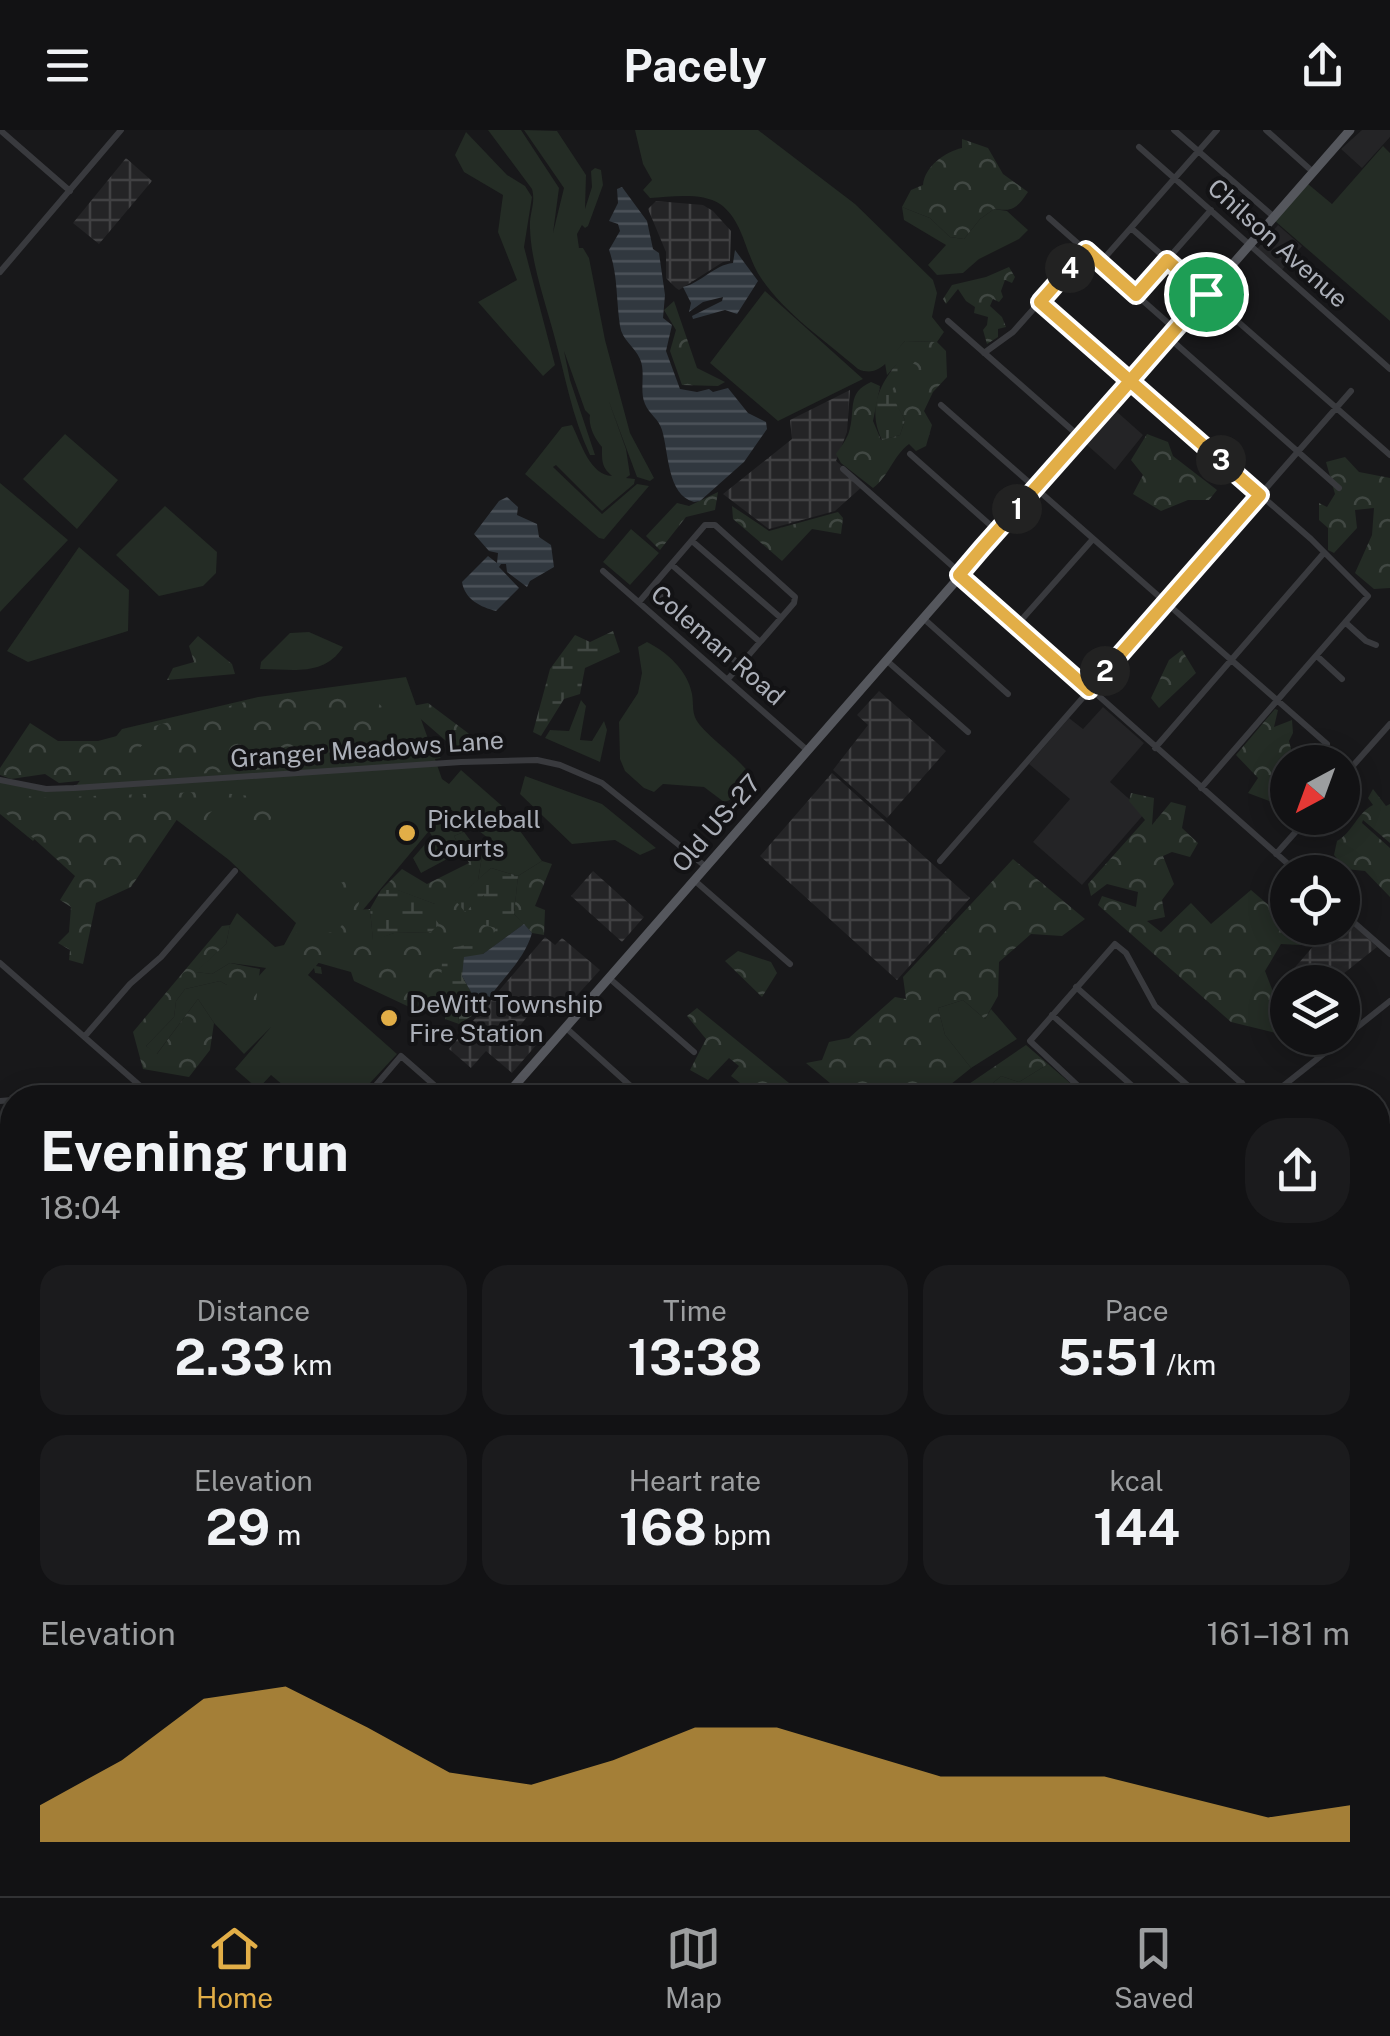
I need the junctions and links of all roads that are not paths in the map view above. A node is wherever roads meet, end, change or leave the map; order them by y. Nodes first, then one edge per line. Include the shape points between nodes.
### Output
1 (0, 130) edge
2 (121, 130) edge
3 (1174, 130) edge
4 (1217, 130) edge
5 (1266, 130) edge
6 (1350, 130) edge
7 (1139, 146) dead end
8 (1199, 151) junction
9 (1314, 172) junction
10 (1175, 178) junction
11 (70, 191) junction
12 (1211, 210) junction
13 (1274, 217) junction
14 (1048, 218) dead end
15 (1131, 228) junction
16 (1250, 244) junction
17 (1086, 250) junction
18 (1167, 260) junction
19 (1100, 263) junction
20 (0, 272) edge
21 (1206, 294) junction
22 (1136, 295) junction
23 (1040, 302) junction
24 (948, 321) dead end
25 (1171, 333) junction
26 (984, 352) junction
27 (1390, 369) edge
28 (1130, 381) junction
29 (1351, 391) dead end
30 (941, 405) dead end
31 (1337, 408) junction
32 (1080, 437) junction
33 (1298, 452) junction
34 (910, 454) dead end
35 (1390, 455) edge
36 (842, 469) dead end
37 (1035, 488) junction
38 (1339, 488) dead end
39 (1260, 495) junction
40 (998, 530) junction
41 (1093, 538) junction
42 (692, 540) junction
43 (1323, 554) junction
44 (672, 564) junction
45 (603, 570) dead end
46 (959, 575) junction
47 (651, 588) junction
48 (639, 602) junction
49 (1166, 602) junction
50 (781, 618) junction
51 (922, 618) junction
52 (1346, 623) junction
53 (1016, 626) junction
54 (760, 642) junction
55 (1376, 644) dead end
56 (1317, 656) junction
57 (885, 659) junction
58 (1232, 660) junction
59 (740, 665) junction
60 (1342, 678) dead end
61 (728, 679) junction
62 (1089, 690) junction
63 (1008, 694) dead end
64 (1278, 700) junction
65 (1390, 724) edge
66 (968, 732) dead end
67 (1327, 744) dead end
68 (1155, 748) junction
69 (807, 750) junction
70 (1360, 758) edge
71 (0, 780) edge
72 (1201, 788) junction
73 (1293, 835) edge
74 (1276, 854) joint
75 (940, 861) dead end
76 (705, 866) junction
77 (235, 871) dead end
78 (693, 880) junction
79 (1360, 928) edge
80 (1390, 954) edge
81 (0, 962) edge
82 (790, 964) dead end
83 (608, 978) junction
84 (1076, 987) junction
85 (1390, 1001) edge
86 (1052, 1015) junction
87 (565, 1028) junction
88 (85, 1036) junction
89 (694, 1052) dead end
90 (1242, 1083) joint
91 (140, 1085) edge
92 (376, 1085) edge
93 (434, 1085) edge
94 (515, 1085) edge
95 (629, 1085) edge
96 (1077, 1085) edge
97 (1131, 1085) edge
98 (1187, 1085) edge
99 (1238, 1085) edge
100 (1284, 1085) edge

1 - 11 street
2 - 11 street
3 - 8 street
4 - 8 street
5 - 9 street
6 - 9 main road, Old US-27
7 - 10 street, Chilson Avenue
8 - 10 street
8 - 13 street
9 - 13 main road, Old US-27
10 - 12 street, Chilson Avenue
10 - 15 street
11 - 20 street
12 - 16 street, Chilson Avenue
12 - 18 street
13 - 16 main road, Old US-27
14 - 17 street
15 - 18 street
15 - 19 street
16 - 21 main road, Old US-27
16 - 27 street, Chilson Avenue
17 - 19 street
17 - 23 street
18 - 21 street
18 - 22 street
19 - 22 street
21 - 25 main road, Old US-27
21 - 31 street
22 - 25 street
23 - 26 street
23 - 28 street
24 - 26 street
25 - 28 main road, Old US-27
25 - 33 street
26 - 32 street
28 - 32 main road, Old US-27
28 - 39 street
29 - 31 street
30 - 37 street
31 - 33 street
31 - 35 street
32 - 37 main road, Old US-27
33 - 38 street
33 - 39 street
34 - 40 street
36 - 46 street
37 - 40 main road, Old US-27
37 - 41 street
39 - 43 street
39 - 49 street
40 - 46 main road, Old US-27
41 - 49 street
41 - 53 street
42 - 44 street
42 - 50 street
42 - 50 street via 710,524 794,594
43 - 52 street via 1367,594
43 - 58 street
44 - 47 street
44 - 54 street
45 - 48 street, Coleman Road
46 - 51 main road, Old US-27
46 - 53 street
47 - 48 street
47 - 59 street
48 - 61 street, Coleman Road
49 - 58 street
49 - 62 street
50 - 54 street
51 - 57 main road, Old US-27
51 - 63 street
52 - 55 street
52 - 56 street
53 - 62 street
54 - 59 street
56 - 60 street
56 - 64 street
57 - 66 street
57 - 69 main road, Old US-27
58 - 64 street
58 - 68 street
59 - 61 street
61 - 69 street, Coleman Road
62 - 68 street
62 - 75 street
64 - 67 street
64 - 72 street
65 - 70 street
68 - 72 street
69 - 76 main road, Old US-27
71 - 76 street, Granger Meadows Lane via 74,788 538,760 602,783
72 - 74 street
73 - 74 street
76 - 78 main road, Old US-27
77 - 88 street
78 - 82 street
78 - 83 main road, Old US-27
79 - 80 street
81 - 88 street
83 - 87 main road, Old US-27
83 - 89 street
84 - 86 street
84 - 90 street via 1115,944 1155,1006
84 - 98 street
85 - 100 street
86 - 96 street via 1030,1041
86 - 97 street
87 - 94 main road, Old US-27
87 - 95 street
88 - 91 street
90 - 99 street
92 - 93 street via 402,1056

